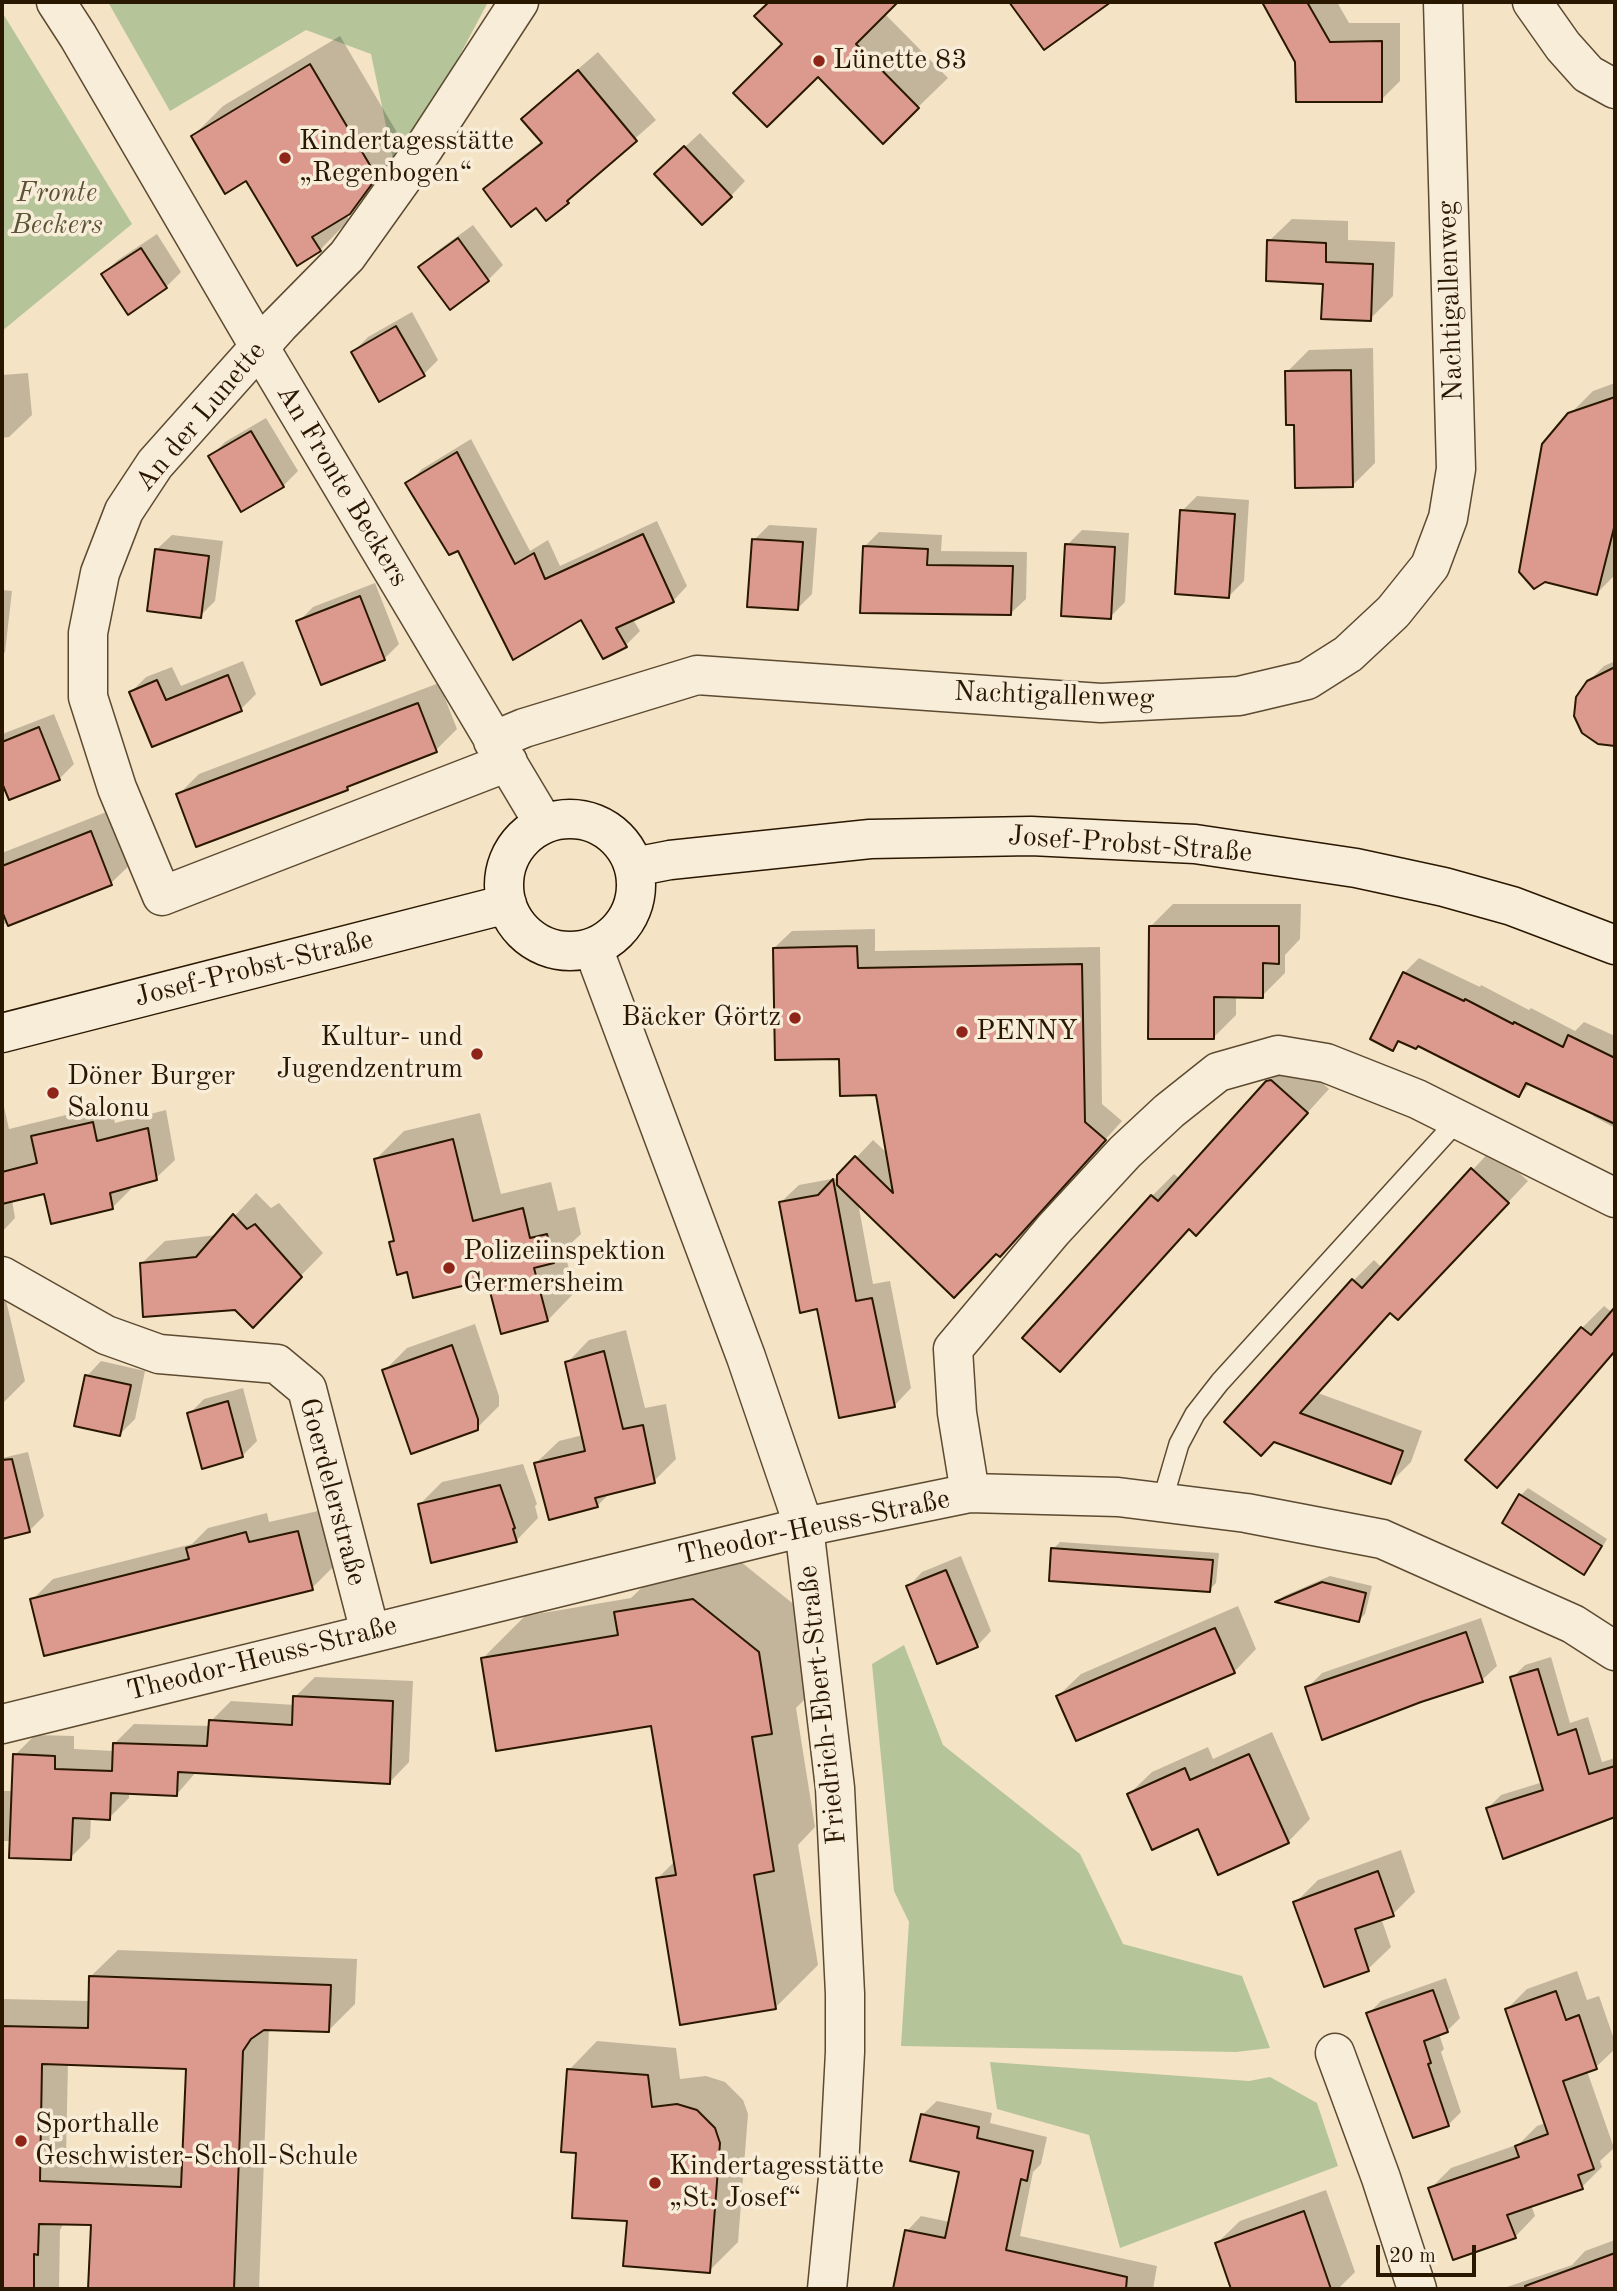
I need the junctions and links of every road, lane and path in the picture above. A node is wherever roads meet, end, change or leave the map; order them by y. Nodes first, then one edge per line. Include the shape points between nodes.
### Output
1 (56, 2) edge
2 (520, 2) edge
3 (1443, 2) edge
4 (1532, 2) edge
5 (1615, 89) edge
6 (260, 348) junction
7 (500, 751) junction
8 (544, 824) junction
9 (634, 867) junction
10 (507, 904) junction
11 (1615, 945) edge
12 (593, 948) junction
13 (2, 1033) edge
14 (1458, 1120) junction
15 (1615, 1198) edge
16 (2, 1276) edge
17 (970, 1493) junction
18 (1162, 1502) junction
19 (804, 1527) junction
20 (370, 1632) junction
21 (1615, 1651) edge
22 (2, 1724) edge
23 (1335, 2053) dead end
24 (827, 2289) edge
25 (1417, 2289) edge

1 - 6 street, An Fronte Beckers
2 - 6 street, An der Lunette via 347,256
3 - 7 street, Nachtigallenweg via 1456,469 1448,518 1430,566 1393,612 1348,654 1307,680 1239,696 1101,703 697,675 524,728
4 - 5 street via 1588,74
6 - 7 street, An Fronte Beckers
6 - 7 street, An der Lunette via 155,464 124,511 100,573 88,633 88,697 117,788 162,896
7 - 8 street, An Fronte Beckers
8 - 9 street via 565,819 588,821 609,831 625,846
8 - 10 street via 527,834 507,866
9 - 11 street, Josef-Probst-Straße via 870,839 1031,836 1195,844 1356,868 1444,887 1512,906
9 - 12 street via 637,887 624,924
10 - 12 street via 531,939 561,950
10 - 13 street, Josef-Probst-Straße
12 - 19 street, Friedrich-Ebert-Straße via 746,1357
14 - 15 street
14 - 17 street via 1326,1063 1278,1055 1218,1072 1125,1153 953,1349 957,1413
14 - 18 lane via 1195,1414 1179,1444
16 - 20 street, Goerdelerstraße via 106,1335 159,1354 276,1364 307,1389
17 - 18 street, Theodor-Heuss-Straße
17 - 19 street, Theodor-Heuss-Straße
18 - 21 street, Theodor-Heuss-Straße via 1381,1539 1573,1625
19 - 20 street, Theodor-Heuss-Straße
19 - 24 street, Friedrich-Ebert-Straße via 835,1788 845,1994 839,2167
20 - 22 street, Theodor-Heuss-Straße
23 - 25 street

